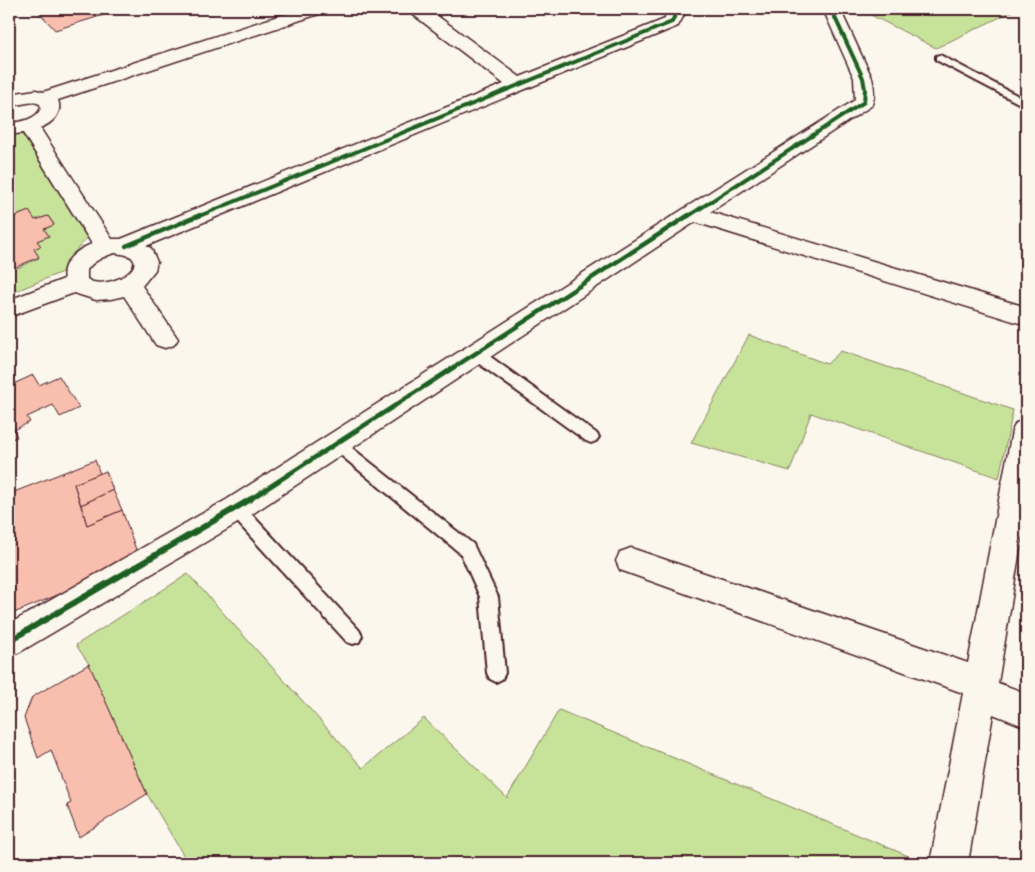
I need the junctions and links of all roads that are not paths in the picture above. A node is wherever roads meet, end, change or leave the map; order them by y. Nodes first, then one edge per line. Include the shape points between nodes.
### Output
1 (316, 9) edge
2 (417, 9) edge
3 (674, 9) edge
4 (831, 9) edge
5 (940, 58) dead end
6 (518, 85) junction
7 (43, 98) junction
8 (9, 100) edge
9 (1026, 104) edge
10 (19, 128) edge
11 (692, 214) junction
12 (116, 247) junction
13 (76, 283) junction
14 (129, 285) junction
15 (1023, 307) edge
16 (9, 309) edge
17 (165, 338) dead end
18 (476, 354) junction
19 (1026, 431) edge
20 (591, 437) dead end
21 (337, 444) junction
22 (236, 508) junction
23 (631, 561) dead end
24 (353, 636) dead end
25 (9, 641) edge
26 (496, 673) dead end
27 (980, 688) junction
28 (1026, 710) edge
29 (949, 863) edge

1 - 7 street
2 - 6 street
3 - 6 street via 672,22
4 - 11 street via 863,78 866,89 864,102
5 - 9 lane
6 - 12 street
7 - 8 street via 26,96
7 - 10 street via 49,102 50,111 39,122
10 - 12 street
11 - 15 street
11 - 18 street
12 - 13 street via 91,253 82,260 76,267
12 - 14 street via 135,249 146,260 142,275
13 - 14 street via 82,288 101,292
13 - 16 street
14 - 17 street
18 - 20 lane
18 - 21 street
19 - 27 street
21 - 22 street
21 - 26 lane via 467,550 489,597
22 - 24 lane
22 - 25 street
23 - 27 street
27 - 28 street
27 - 29 street

